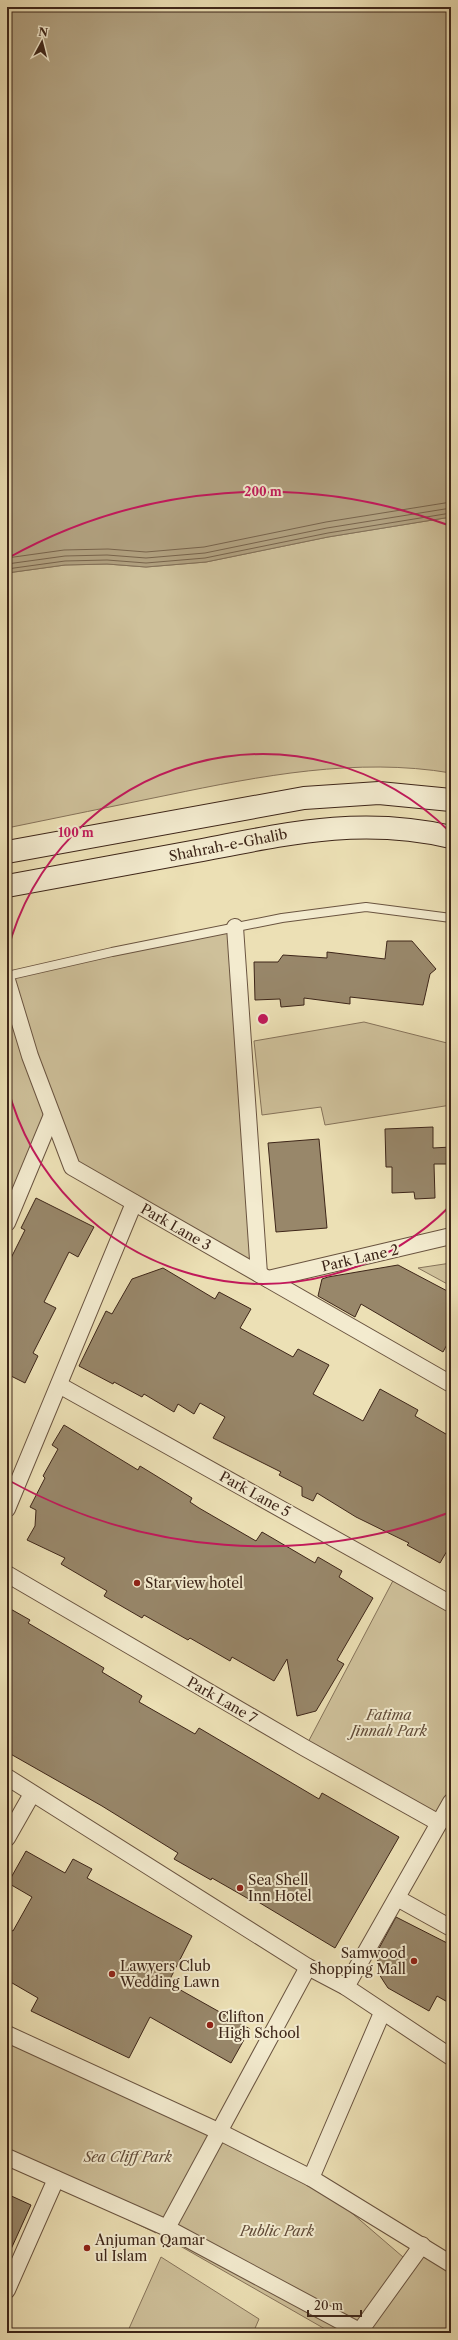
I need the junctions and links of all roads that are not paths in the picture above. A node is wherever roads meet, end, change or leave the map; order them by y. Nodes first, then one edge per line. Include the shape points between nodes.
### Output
1 (451, 800) edge
2 (451, 837) edge
3 (7, 852) edge
4 (7, 886) edge
5 (451, 918) edge
6 (235, 927) junction
7 (7, 976) edge
8 (7, 980) edge
9 (52, 1115) junction
10 (134, 1203) junction
11 (7, 1223) edge
12 (451, 1236) edge
13 (264, 1277) junction
14 (451, 1384) edge
15 (59, 1385) junction
16 (7, 1509) edge
17 (7, 1574) edge
18 (451, 1604) edge
19 (7, 1777) edge
20 (32, 1794) junction
21 (451, 1802) edge
22 (439, 1823) junction
23 (7, 1838) edge
24 (397, 1898) junction
25 (451, 1928) edge
26 (308, 1967) junction
27 (346, 1987) junction
28 (382, 2013) junction
29 (7, 2034) edge
30 (451, 2057) edge
31 (218, 2131) junction
32 (7, 2157) edge
33 (311, 2178) junction
34 (56, 2179) junction
35 (167, 2228) junction
36 (422, 2245) junction
37 (451, 2264) edge
38 (7, 2290) edge
39 (361, 2332) edge

1 - 3 main road via 379,793 304,798
2 - 4 main road, Shahrah-e-Ghalib via 428,832 360,826 303,831
5 - 6 lane via 366,907
6 - 7 lane
6 - 13 street
8 - 9 street, Park Lane 3 via 30,1056
9 - 10 street, Park Lane 3 via 72,1167
9 - 11 street
10 - 13 street, Park Lane 3
10 - 15 street
12 - 13 street, Park Lane 2
13 - 14 street, Park Lane 3
15 - 16 street
15 - 18 street, Park Lane 5
17 - 22 street, Park Lane 7
19 - 20 street
20 - 23 street
20 - 26 street
21 - 22 street
22 - 24 street
24 - 25 street
24 - 27 street
26 - 27 street
26 - 31 street
27 - 28 street
28 - 30 street
28 - 33 street
29 - 31 street
31 - 33 street
31 - 35 street
32 - 34 street
33 - 36 street
34 - 35 street
34 - 38 street
35 - 39 street
36 - 37 street
36 - 39 street

